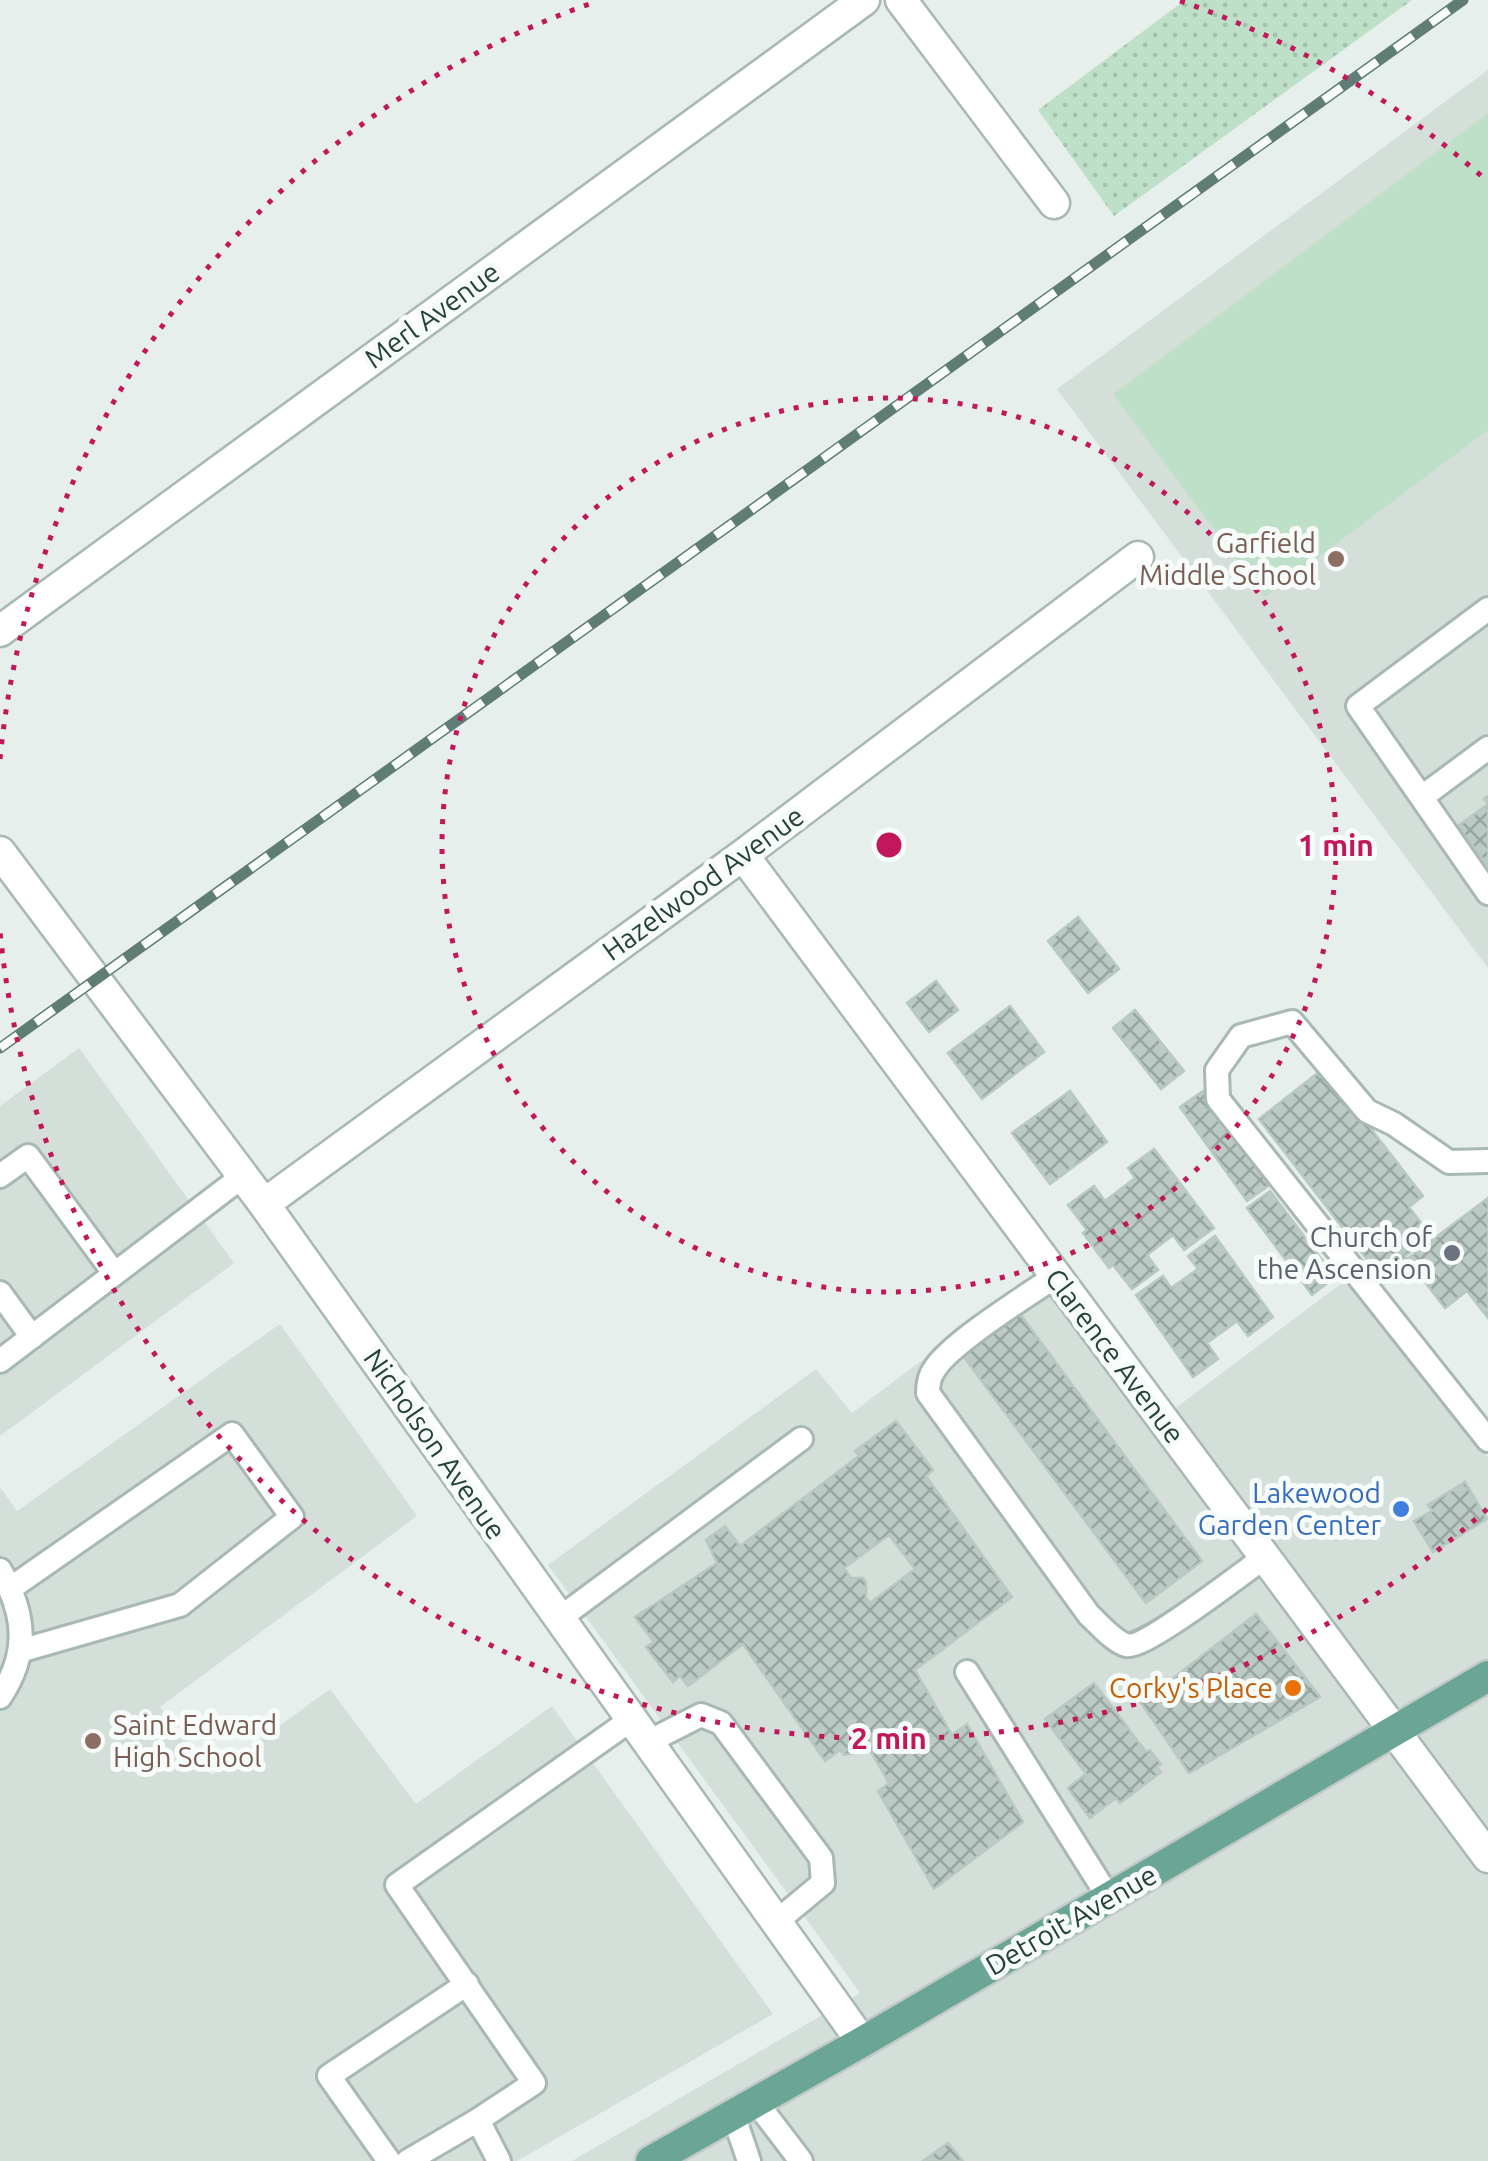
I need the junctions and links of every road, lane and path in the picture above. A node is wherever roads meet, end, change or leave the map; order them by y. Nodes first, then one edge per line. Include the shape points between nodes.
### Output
1 (864, 0) edge
2 (901, 0) edge
3 (1054, 204) dead end
4 (1138, 557) dead end
5 (1488, 609) edge
6 (0, 630) edge
7 (1488, 748) edge
8 (1422, 797) junction
9 (0, 852) edge
10 (743, 855) junction
11 (1488, 893) edge
12 (1488, 1160) edge
13 (0, 1176) edge
14 (243, 1176) junction
15 (264, 1204) junction
16 (114, 1272) junction
17 (1056, 1276) junction
18 (0, 1292) edge
19 (32, 1337) junction
20 (0, 1361) edge
21 (801, 1439) dead end
22 (1488, 1440) edge
23 (1264, 1556) junction
24 (5, 1579) edge
25 (560, 1618) junction
26 (23, 1650) junction
27 (966, 1672) dead end
28 (1488, 1676) edge
29 (0, 1697) edge
30 (640, 1730) junction
31 (1393, 1730) junction
32 (1488, 1857) edge
33 (1109, 1898) junction
34 (776, 1922) junction
35 (467, 1984) junction
36 (862, 2042) junction
37 (745, 2108) junction
38 (478, 2120) junction
39 (390, 2161) edge
40 (408, 2161) edge
41 (499, 2161) edge
42 (651, 2161) edge
43 (749, 2161) edge
44 (801, 2161) edge

1 - 6 street, Merl Avenue
2 - 3 street
4 - 10 street, Hazelwood Avenue
5 - 8 lane via 1358,706
7 - 8 lane
8 - 11 lane
9 - 14 street, Nicholson Avenue
10 - 15 street, Hazelwood Avenue
10 - 17 street, Clarence Avenue
12 - 22 lane via 1449,1162 1367,1111 1292,1022 1240,1036 1217,1070 1218,1099
13 - 16 lane via 28,1156
14 - 15 street, Nicholson Avenue
14 - 16 lane
15 - 25 street, Nicholson Avenue
16 - 19 lane
17 - 23 street, Clarence Avenue
17 - 23 lane via 937,1365 928,1393 1089,1615 1132,1646
18 - 19 lane
19 - 20 lane
21 - 25 lane
23 - 31 street, Clarence Avenue
24 - 26 lane via 15,1595
24 - 26 lane via 232,1434 292,1517 180,1604
25 - 30 street, Nicholson Avenue
26 - 29 lane
27 - 33 lane
28 - 31 main road, Detroit Avenue
30 - 34 street, Nicholson Avenue
30 - 34 lane via 701,1715 721,1722 821,1858 823,1883
30 - 35 lane via 397,1885
31 - 32 street, Clarence Avenue
31 - 33 main road, Detroit Avenue
33 - 36 main road, Detroit Avenue
34 - 36 street, Nicholson Avenue
35 - 38 lane via 534,2082
35 - 39 lane via 330,2076
36 - 37 main road, Detroit Avenue
37 - 42 main road, Detroit Avenue
37 - 43 lane
37 - 44 lane
38 - 40 lane
38 - 41 lane

